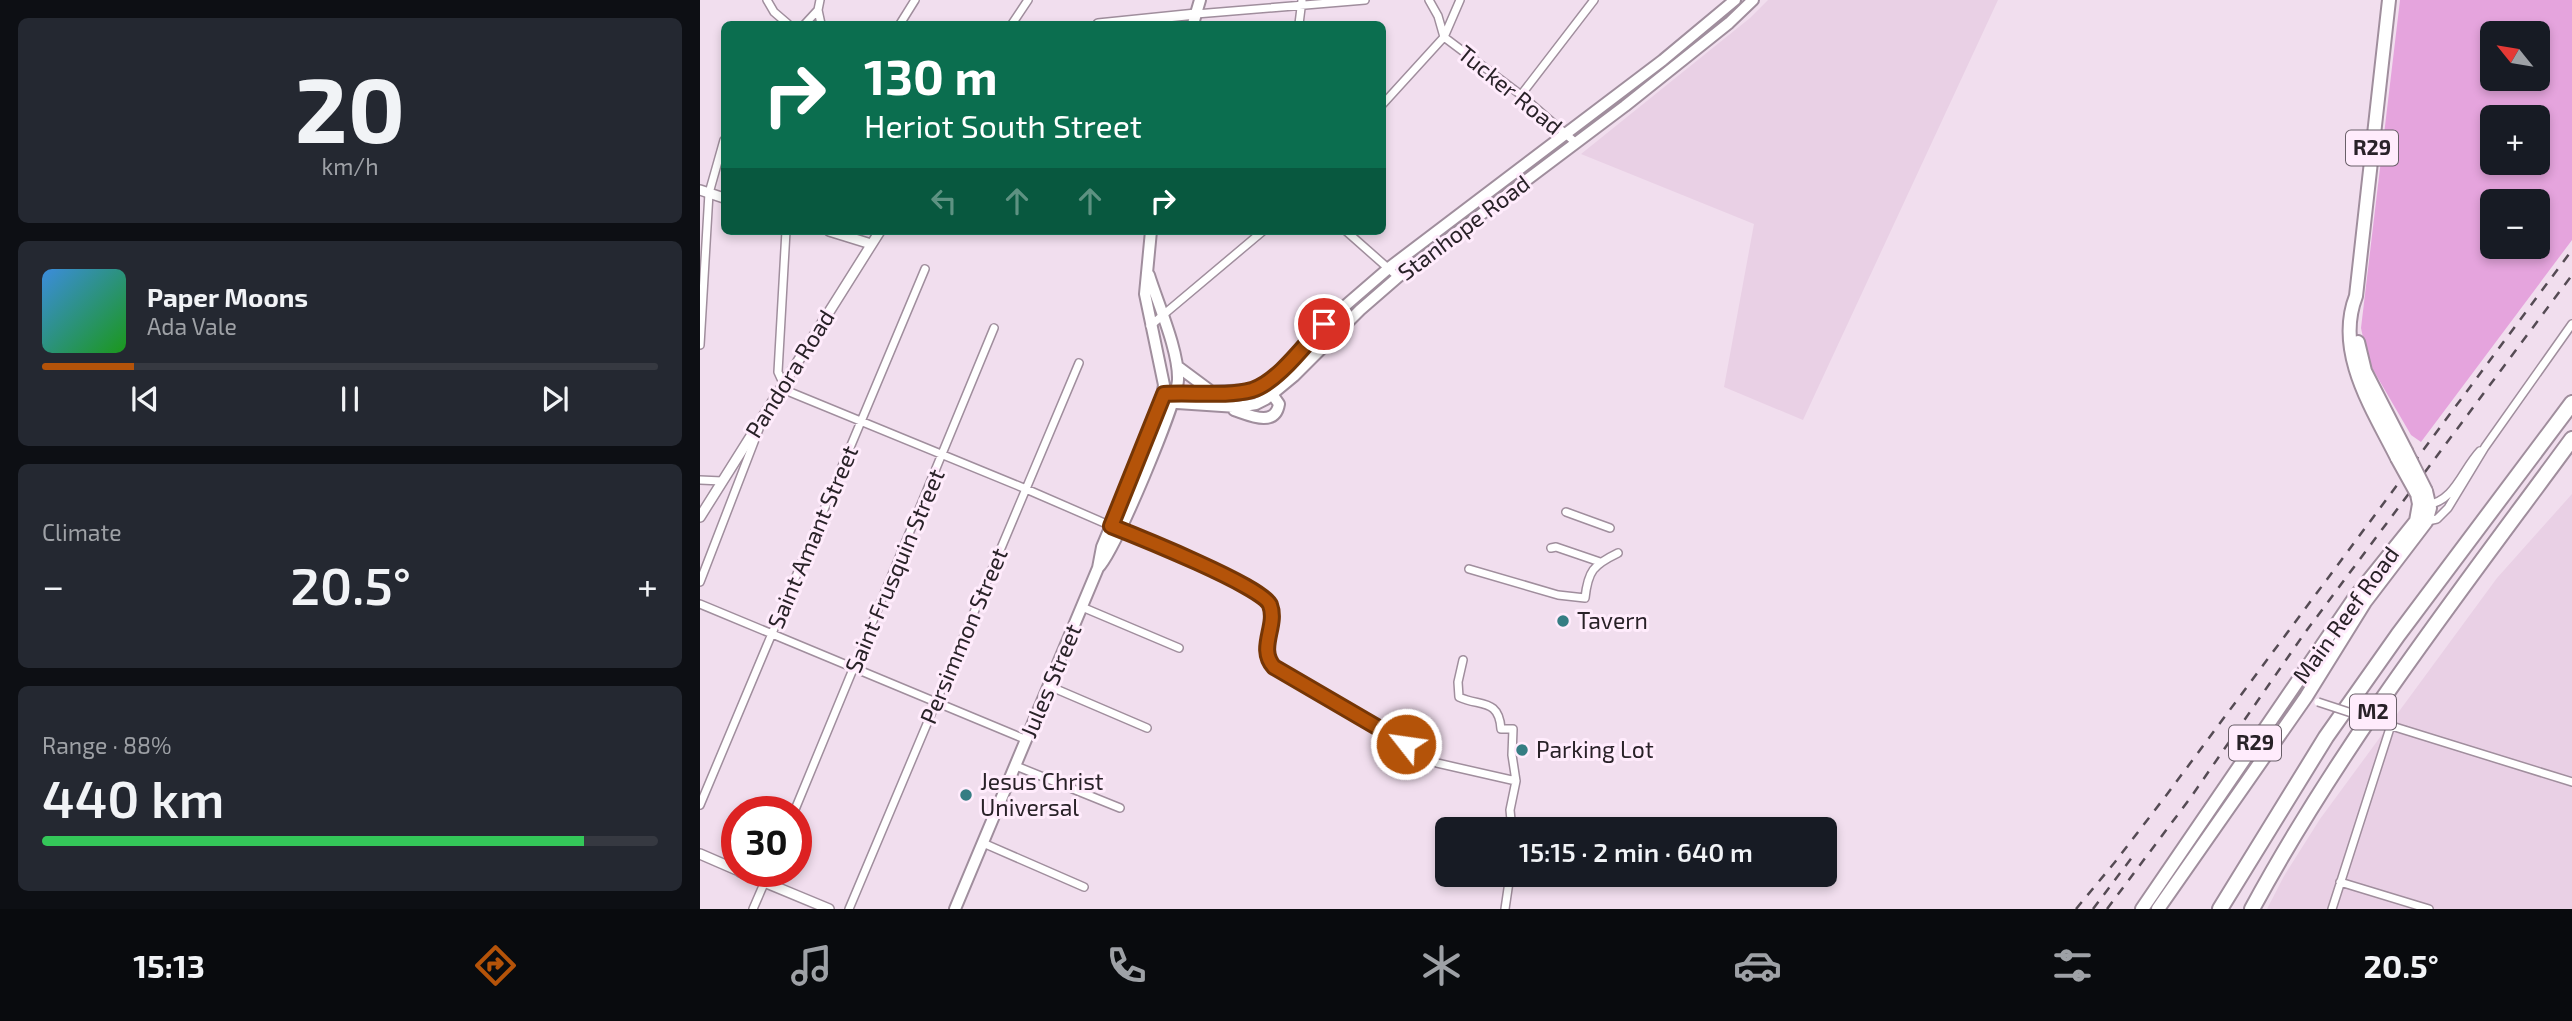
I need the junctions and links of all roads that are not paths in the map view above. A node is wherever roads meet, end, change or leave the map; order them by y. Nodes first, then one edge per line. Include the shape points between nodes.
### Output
1 (767, 0) edge
2 (820, 0) edge
3 (915, 0) edge
4 (1028, 0) edge
5 (1200, 0) edge
6 (1365, 0) edge
7 (1429, 0) edge
8 (1460, 0) edge
9 (1594, 0) edge
10 (1735, 0) edge
11 (1753, 0) edge
12 (2389, 0) edge
13 (1301, 3) edge
14 (818, 10) junction
15 (1195, 19) edge
16 (778, 20) edge
17 (808, 21) edge
18 (820, 21) edge
19 (902, 21) edge
20 (1014, 21) edge
21 (1156, 21) edge
22 (1300, 21) edge
23 (1444, 37) junction
24 (1521, 95) junction
25 (1386, 101) edge
26 (1566, 134) junction
27 (1576, 143) junction
28 (721, 148) edge
29 (1522, 167) junction
30 (1530, 178) junction
31 (705, 191) edge
32 (786, 235) edge
33 (842, 235) edge
34 (878, 235) edge
35 (1151, 235) edge
36 (1258, 235) edge
37 (1351, 235) edge
38 (872, 244) junction
39 (1390, 268) junction
40 (925, 269) dead end
41 (1147, 270) junction
42 (1398, 277) junction
43 (1345, 304) junction
44 (1353, 316) junction
45 (1163, 317) junction
46 (2572, 324) edge
47 (1150, 326) junction
48 (994, 328) dead end
49 (700, 345) edge
50 (1079, 363) dead end
51 (1177, 366) junction
52 (781, 385) junction
53 (1261, 386) junction
54 (1212, 392) junction
55 (2572, 392) edge
56 (1273, 394) junction
57 (1168, 399) junction
58 (2572, 403) edge
59 (1221, 407) junction
60 (764, 415) junction
61 (862, 420) junction
62 (2572, 442) edge
63 (944, 455) junction
64 (2472, 465) junction
65 (2520, 472) junction
66 (700, 480) edge
67 (722, 481) junction
68 (1026, 489) junction
69 (2424, 505) junction
70 (1566, 512) dead end
71 (700, 517) edge
72 (2421, 521) junction
73 (1116, 528) junction
74 (1611, 528) dead end
75 (1551, 548) dead end
76 (1618, 553) dead end
77 (1600, 562) junction
78 (1469, 569) dead end
79 (700, 582) edge
80 (2373, 582) junction
81 (700, 604) edge
82 (1082, 607) junction
83 (773, 634) junction
84 (1179, 649) dead end
85 (1463, 660) dead end
86 (854, 669) junction
87 (1049, 686) junction
88 (2292, 688) junction
89 (2312, 699) junction
90 (935, 703) junction
91 (2387, 724) junction
92 (1147, 728) dead end
93 (1027, 740) junction
94 (1406, 744) dead end
95 (1437, 763) dead end
96 (1016, 766) junction
97 (1516, 781) junction
98 (2572, 782) edge
99 (801, 796) edge
100 (700, 806) edge
101 (1120, 808) dead end
102 (1511, 817) edge
103 (983, 843) junction
104 (700, 854) edge
105 (721, 863) edge
106 (2340, 882) junction
107 (762, 887) edge
108 (776, 887) edge
109 (1084, 887) dead end
110 (1508, 887) edge
111 (753, 909) edge
112 (829, 909) edge
113 (849, 909) edge
114 (955, 909) edge
115 (1505, 909) edge
116 (2142, 909) edge
117 (2158, 909) edge
118 (2223, 909) edge
119 (2252, 909) edge
120 (2332, 909) edge
121 (2429, 909) edge

1 - 16 street
2 - 14 street
3 - 19 street
4 - 20 street
5 - 15 main road
6 - 13 street
7 - 23 street
8 - 23 street
9 - 24 street
10 - 26 main road, Stanhope Road
11 - 27 main road, Stanhope Road
12 - 69 main road, R29, bridge via 2350,329 2354,366
13 - 15 street
13 - 22 street
14 - 17 street
14 - 18 street
15 - 21 street
23 - 24 street, Tucker Road
23 - 25 street
24 - 26 street, Tucker Road
26 - 27 street, Tucker Road
26 - 29 main road, Stanhope Road
27 - 30 main road, Stanhope Road
28 - 31 street
29 - 30 main road
29 - 39 main road, Stanhope Road
30 - 42 main road, Stanhope Road
31 - 49 street
32 - 52 street
33 - 38 street
34 - 38 street, Pandora Road
35 - 41 main road
36 - 45 street
37 - 39 street
38 - 52 street, Pandora Road
39 - 42 street
39 - 43 main road, Stanhope Road
40 - 61 street, Saint Amant Street
41 - 45 main road
41 - 47 main road
42 - 44 main road, Stanhope Road
43 - 44 main road
43 - 53 main road, Stanhope Road
44 - 56 main road, Stanhope Road
45 - 47 street
45 - 51 main road
46 - 64 street
47 - 57 main road
48 - 63 street, Saint Frusquin Street
50 - 68 street, Persimmon Street
51 - 54 main road
51 - 57 main road via 1178,380
52 - 60 street, Pandora Road
52 - 61 street
53 - 54 main road
53 - 56 main road
54 - 57 main road
55 - 65 highway
56 - 59 main road, Stanhope Road via 1256,404
56 - 59 main road via 1279,407 1269,418
57 - 59 main road, Stanhope Road
57 - 73 main road, Jules Street
58 - 65 highway, M2
60 - 67 street, Pandora Road
60 - 79 street
61 - 63 street
61 - 83 street, Saint Amant Street
62 - 119 highway, M2 via 2345,752
63 - 68 street
63 - 86 street, Saint Frusquin Street
64 - 69 street via 2449,494
64 - 72 street via 2448,508 2437,519
65 - 118 highway, M2 via 2326,737
66 - 67 street
67 - 71 street, Pandora Road
68 - 73 street
68 - 90 street, Persimmon Street
69 - 72 main road, Main Reef Road / R29
70 - 74 street
72 - 80 main road, Main Reef Road / R29
73 - 82 main road, Jules Street via 1100,554
73 - 94 street via 1265,597 1271,609 1266,652 1274,667
75 - 77 street
76 - 77 street
77 - 78 street via 1593,568 1585,598 1558,595
80 - 88 main road, Main Reef Road / R29
80 - 89 main road, Main Reef Road / R29
81 - 83 street
82 - 84 street
82 - 87 main road, Jules Street
83 - 86 street
83 - 100 street, Saint Amant Street
85 - 97 street via 1459,697 1490,705 1501,729 1513,729
86 - 90 street
86 - 99 street, Saint Frusquin Street
87 - 92 street
87 - 93 main road, Jules Street
88 - 89 street
88 - 116 main road, Main Reef Road / R29
89 - 91 street, bridge
89 - 117 main road, Main Reef Road / R29
90 - 93 street
90 - 113 street, Persimmon Street
91 - 98 street
91 - 106 street
93 - 96 main road, Jules Street
95 - 97 street
96 - 101 street
96 - 103 main road, Jules Street
97 - 102 street
103 - 109 street
103 - 114 main road, Jules Street
104 - 105 street
106 - 120 street
106 - 121 street
107 - 111 street
108 - 112 street
110 - 115 street

